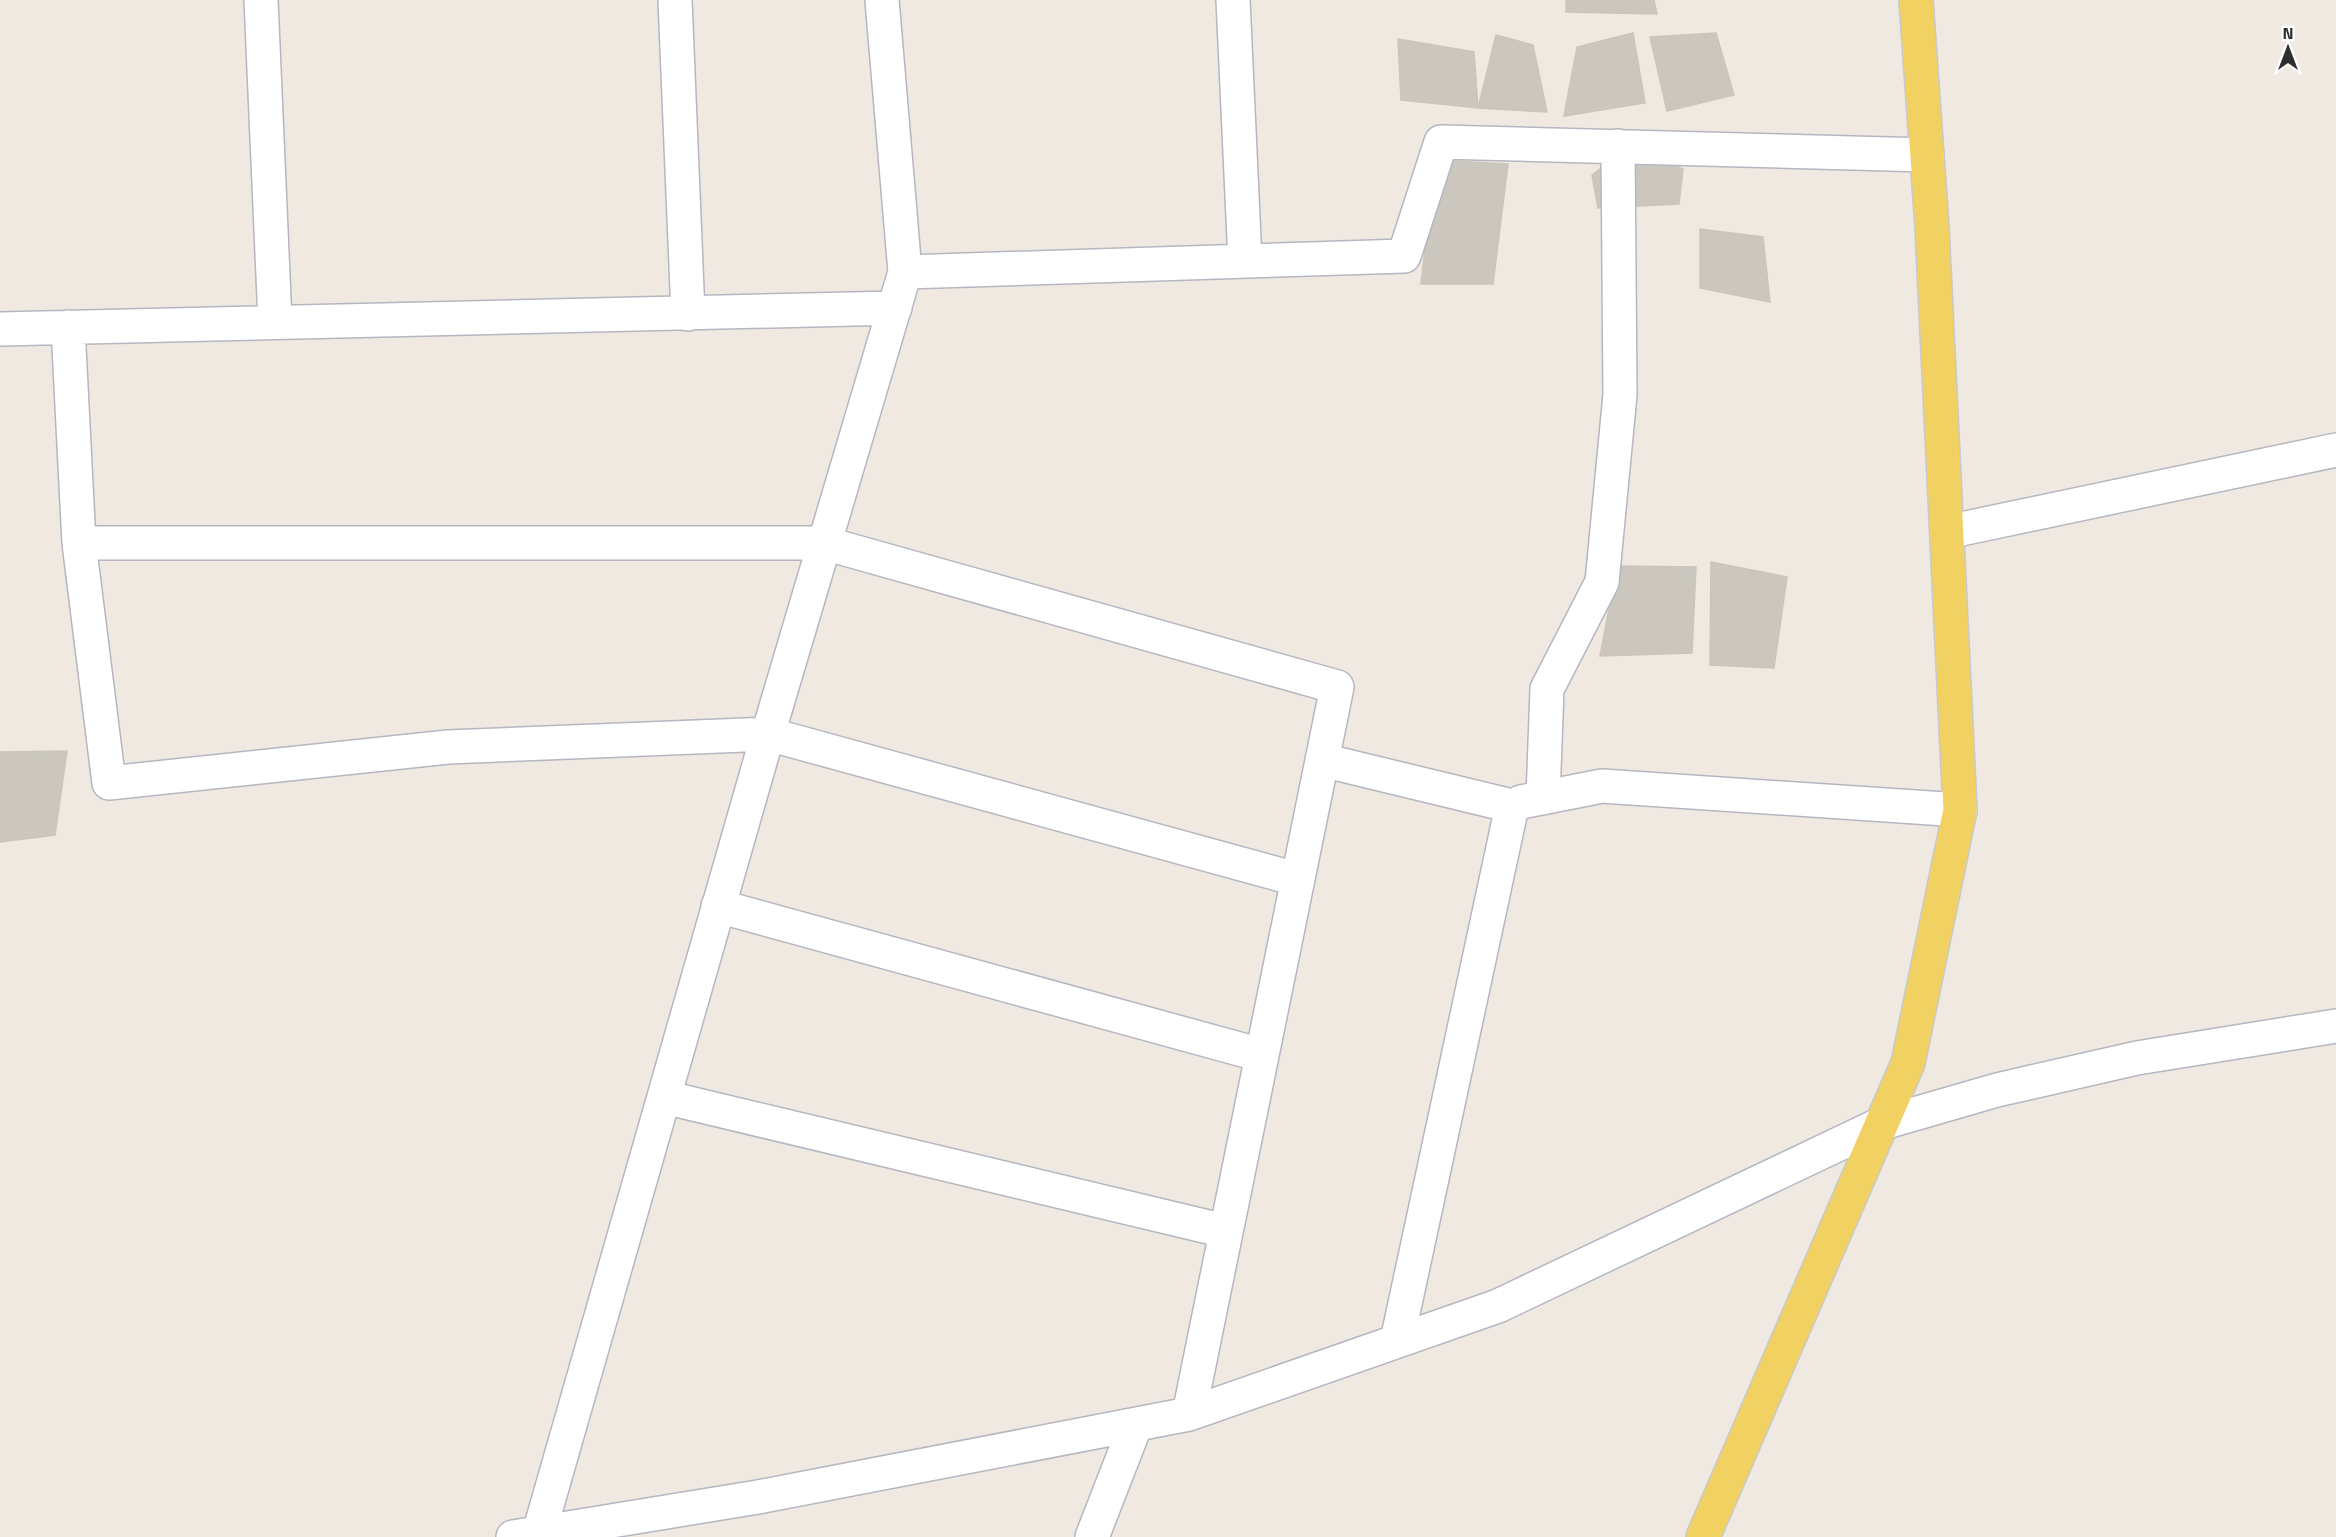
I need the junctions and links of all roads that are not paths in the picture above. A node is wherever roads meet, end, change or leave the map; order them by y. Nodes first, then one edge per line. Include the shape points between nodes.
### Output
1 (261, 0) edge
2 (675, 0) edge
3 (882, 0) edge
4 (1233, 0) edge
5 (1916, 0) edge
6 (1618, 146) junction
7 (1927, 155) junction
8 (1245, 261) junction
9 (905, 272) junction
10 (895, 308) junction
11 (688, 314) junction
12 (275, 322) junction
13 (68, 327) junction
14 (0, 328) edge
15 (2336, 450) edge
16 (1947, 532) junction
17 (79, 543) junction
18 (825, 543) junction
19 (768, 734) junction
20 (1322, 760) junction
21 (1542, 798) junction
22 (1508, 805) junction
23 (1960, 810) junction
24 (1296, 879) junction
25 (718, 906) junction
26 (2336, 1026) edge
27 (1261, 1055) junction
28 (664, 1097) junction
29 (1883, 1123) junction
30 (1225, 1231) junction
31 (1397, 1341) junction
32 (1189, 1414) junction
33 (1136, 1424) junction
34 (526, 1535) edge
35 (1092, 1537) edge
36 (1703, 1537) edge

1 - 12 street
2 - 11 street
3 - 9 street
4 - 8 street
5 - 7 main road
6 - 7 street
6 - 8 street via 1441,142 1404,256
6 - 21 street via 1620,395 1602,582 1547,689
7 - 16 main road
8 - 9 street
9 - 10 street
10 - 11 street
10 - 18 street
11 - 12 street
12 - 13 street
13 - 14 street
13 - 17 street
15 - 16 street
16 - 23 main road
17 - 18 street
17 - 19 street via 109,783 448,747
18 - 19 street
18 - 20 street via 1337,687
19 - 24 street
19 - 25 street
20 - 22 street
20 - 24 street
21 - 22 street
21 - 23 street via 1602,786
22 - 31 street via 1512,806 1510,818
23 - 29 main road via 1908,1063
24 - 27 street
25 - 27 street
25 - 28 street
26 - 29 street via 2138,1058 1997,1090
27 - 30 street
28 - 30 street
28 - 34 street
29 - 31 street via 1498,1306
29 - 36 main road
30 - 32 street
31 - 32 street
32 - 33 street
33 - 34 street via 758,1497
33 - 35 street

